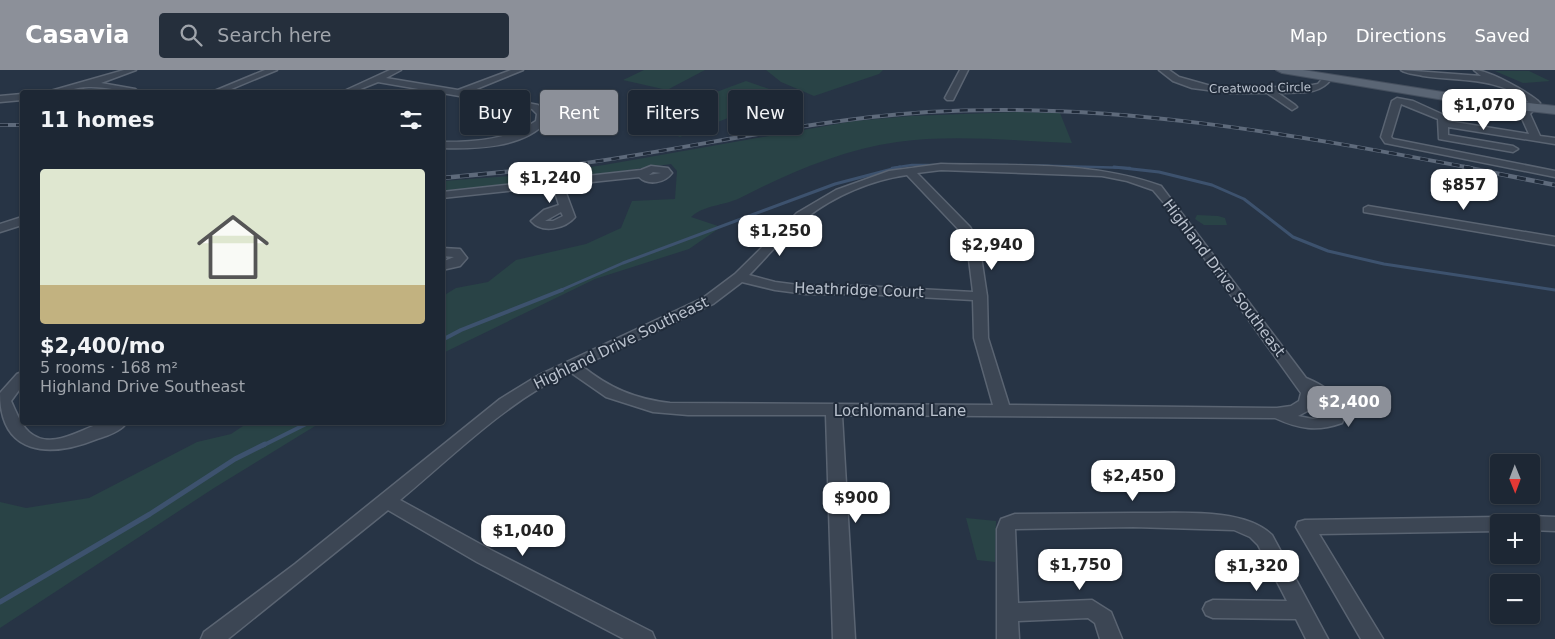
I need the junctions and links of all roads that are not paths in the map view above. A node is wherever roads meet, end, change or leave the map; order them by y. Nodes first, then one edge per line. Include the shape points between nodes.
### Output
1 (132, 70) edge
2 (273, 70) edge
3 (397, 70) edge
4 (519, 70) edge
5 (964, 70) edge
6 (1163, 70) edge
7 (1282, 70) edge
8 (1303, 70) edge
9 (1405, 70) edge
10 (1478, 70) edge
11 (1328, 78) junction
12 (377, 79) junction
13 (1494, 81) junction
14 (91, 84) junction
15 (1267, 89) junction
16 (62, 90) edge
17 (124, 90) edge
18 (222, 90) edge
19 (351, 90) edge
20 (459, 92) junction
21 (20, 96) edge
22 (0, 98) edge
23 (950, 98) dead end
24 (1292, 107) dead end
25 (1555, 110) edge
26 (1527, 111) junction
27 (1444, 123) junction
28 (1534, 133) junction
29 (1510, 134) junction
30 (1555, 141) edge
31 (445, 145) edge
32 (1513, 149) junction
33 (1516, 160) dead end
34 (908, 170) junction
35 (643, 173) dead end
36 (1555, 174) edge
37 (557, 183) junction
38 (445, 195) edge
39 (565, 207) dead end
40 (1368, 210) dead end
41 (20, 222) edge
42 (0, 228) edge
43 (1555, 241) edge
44 (445, 252) edge
45 (445, 265) edge
46 (740, 277) junction
47 (980, 296) junction
48 (571, 365) junction
49 (20, 380) edge
50 (1302, 382) junction
51 (1003, 410) junction
52 (834, 412) junction
53 (1240, 412) joint
54 (1277, 413) junction
55 (114, 425) edge
56 (388, 501) junction
57 (1540, 523) edge
58 (1490, 524) edge
59 (1555, 524) edge
60 (1213, 609) dead end
61 (1300, 610) junction
62 (1008, 612) junction
63 (212, 639) edge
64 (644, 639) edge
65 (844, 639) edge
66 (1008, 639) edge
67 (1111, 639) edge
68 (1317, 639) edge
69 (1372, 639) edge

1 - 14 street
2 - 18 street
3 - 12 street
4 - 20 street
5 - 23 street
6 - 15 street, Creatwood Circle via 1175,81 1198,88
7 - 11 main road
8 - 26 main road
9 - 13 street
10 - 13 street
11 - 15 street, Creatwood Circle via 1315,88
11 - 26 main road
12 - 19 street
12 - 20 street
13 - 26 street via 1512,92
14 - 16 street
14 - 17 street
15 - 24 street
20 - 31 street via 529,105 542,112 543,119 530,129 505,139
21 - 22 street
25 - 26 main road
26 - 28 street via 1520,117
27 - 29 street
27 - 32 street via 1443,137
27 - 36 street via 1441,117 1397,101 1386,139 1397,144
28 - 29 street
28 - 30 street
29 - 32 street
32 - 33 street
34 - 46 street, Highland Drive Southeast via 889,174 825,200 801,216
34 - 47 street via 966,230 973,243
34 - 50 street, Highland Drive Southeast via 942,166 1102,173 1130,178 1157,188
35 - 37 street
37 - 38 street
37 - 39 street
40 - 43 street
41 - 42 street
44 - 45 street via 456,252 461,258
46 - 47 street, Heathridge Court via 806,290
46 - 48 street, Highland Drive Southeast via 708,301
47 - 51 street via 981,338
48 - 52 street, Lochlomand Lane via 606,392 625,401 656,408
48 - 56 street, Highland Drive Southeast via 506,403
49 - 55 street via 3,402 22,436 32,441 60,444 80,441
50 - 54 street, Highland Drive Southeast via 1309,393 1307,404 1295,411
50 - 54 street via 1332,400 1339,410 1336,420 1322,425 1310,424
51 - 52 street, Lochlomand Lane
51 - 53 street, Lochlomand Lane
52 - 65 street
53 - 54 street, Highland Drive Southeast
56 - 63 street, Highland Drive Southeast
56 - 64 street via 484,556
57 - 59 street
58 - 69 street via 1305,527
60 - 61 street
61 - 62 street via 1264,540 1246,525 1236,522 1133,520 1015,521 1008,524
61 - 68 street
62 - 66 street
62 - 67 street via 1092,609 1104,618

